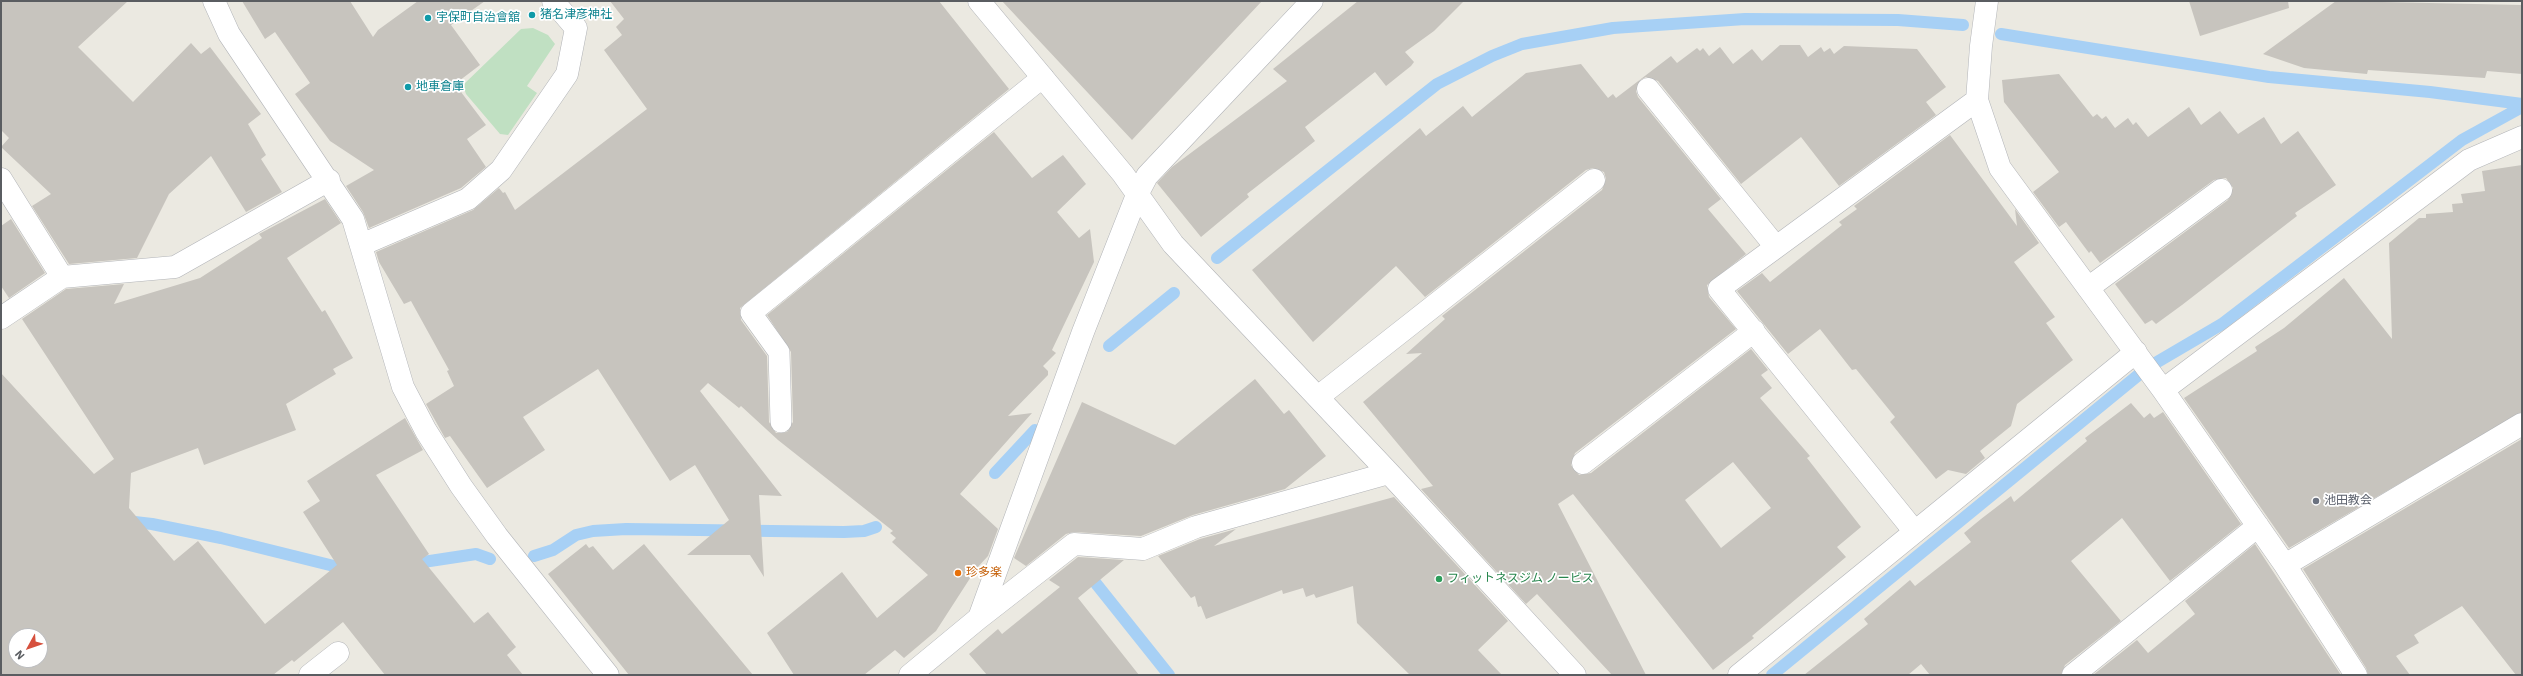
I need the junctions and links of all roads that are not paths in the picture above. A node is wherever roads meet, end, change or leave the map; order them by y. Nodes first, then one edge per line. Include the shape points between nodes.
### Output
1 (214, 1) edge
2 (553, 1) edge
3 (979, 1) edge
4 (1312, 1) edge
5 (1987, 1) edge
6 (1044, 77) junction
7 (1648, 89) dead end
8 (1977, 100) junction
9 (2522, 137) edge
10 (1, 179) edge
11 (329, 180) junction
12 (1594, 180) dead end
13 (2221, 190) dead end
14 (1137, 195) junction
15 (361, 245) junction
16 (1776, 247) junction
17 (62, 277) junction
18 (2088, 288) junction
19 (1, 318) edge
20 (1754, 331) junction
21 (2136, 352) junction
22 (2164, 390) junction
23 (1318, 397) junction
24 (781, 422) dead end
25 (2522, 424) edge
26 (1583, 463) dead end
27 (1389, 473) junction
28 (2258, 526) junction
29 (1915, 532) junction
30 (2285, 566) junction
31 (979, 618) junction
32 (338, 653) dead end
33 (310, 675) edge
34 (608, 675) edge
35 (910, 675) edge
36 (1575, 675) edge
37 (1739, 675) edge
38 (2073, 675) edge
39 (2356, 675) edge

1 - 11 street via 230,34 307,152
2 - 15 street via 576,28 567,74 501,170 468,199
3 - 6 street
4 - 14 street via 1147,176
5 - 8 street
6 - 14 street
6 - 24 lane via 751,312 779,352
7 - 16 street
8 - 16 street
8 - 18 street via 2000,168
9 - 22 street via 2469,160
10 - 17 street
11 - 15 street via 353,219
11 - 17 street via 175,267
12 - 23 street
13 - 18 street
14 - 23 street via 1173,244
14 - 31 street
15 - 34 street via 403,388 426,431 497,536
16 - 20 street via 1719,289
17 - 19 street
18 - 21 street
20 - 26 street
20 - 29 street
21 - 22 street
21 - 29 street
22 - 28 street
23 - 27 street
25 - 30 street
27 - 31 street via 1196,527 1143,549 1074,544
27 - 36 street
28 - 30 street
28 - 38 street
29 - 37 street
30 - 39 street
31 - 35 street
32 - 33 street

